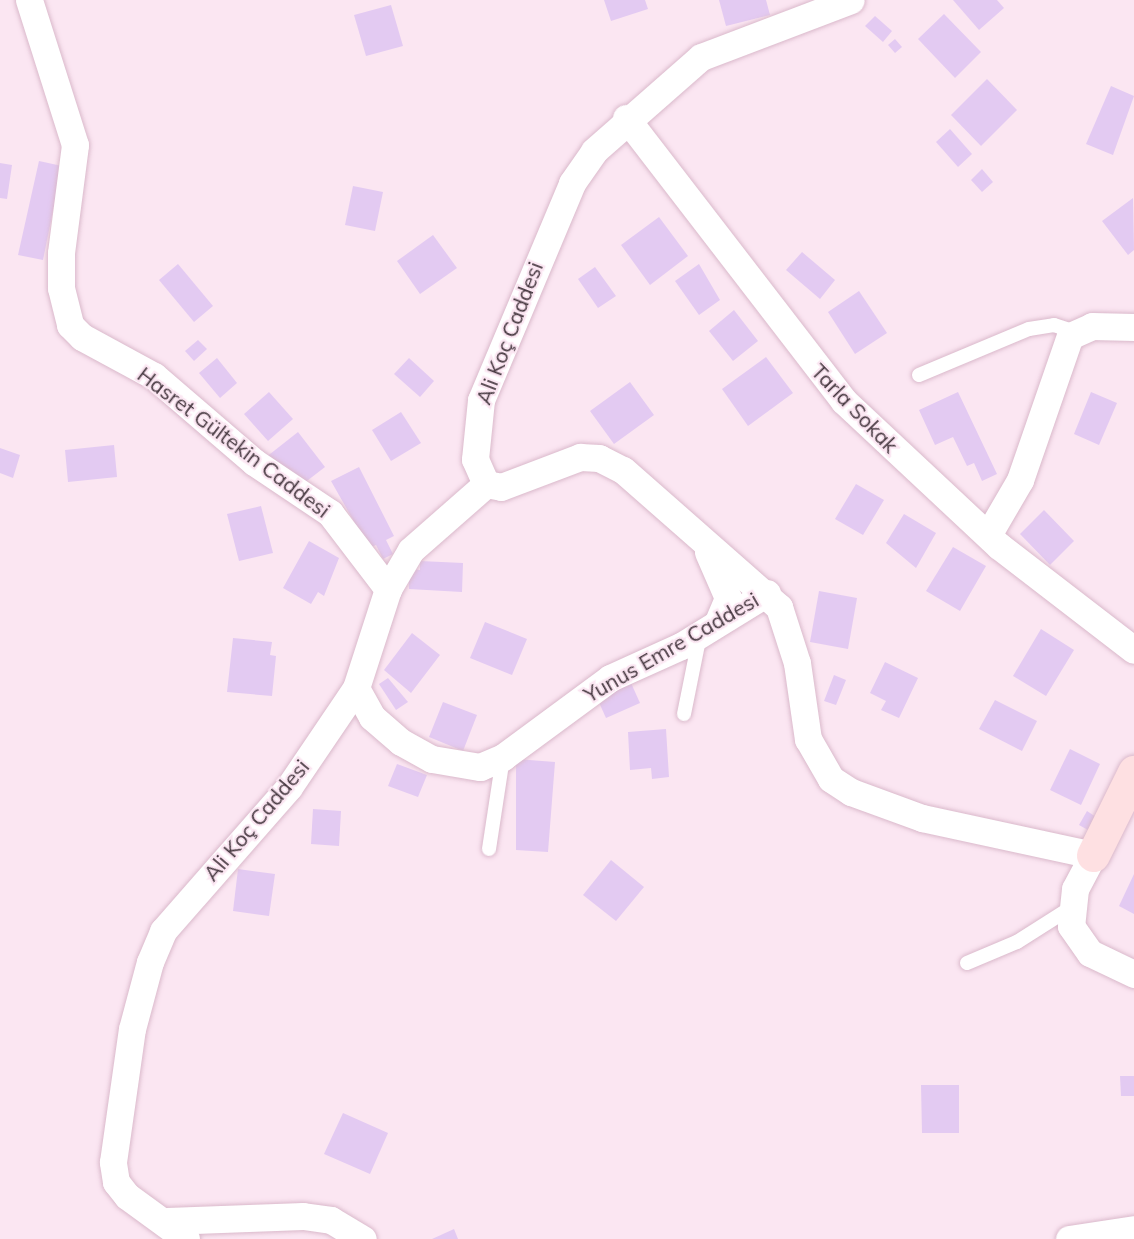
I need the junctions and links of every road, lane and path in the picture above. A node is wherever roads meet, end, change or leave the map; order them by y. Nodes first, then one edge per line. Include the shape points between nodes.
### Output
1 (29, 0) edge
2 (851, 0) edge
3 (626, 118) junction
4 (1134, 327) edge
5 (1076, 332) junction
6 (919, 375) dead end
7 (486, 484) junction
8 (987, 536) junction
9 (704, 545) junction
10 (388, 589) junction
11 (767, 593) junction
12 (709, 628) junction
13 (1134, 650) edge
14 (356, 688) junction
15 (684, 714) dead end
16 (492, 762) junction
17 (1134, 772) edge
18 (489, 849) dead end
19 (1093, 855) junction
20 (1069, 909) junction
21 (967, 963) dead end
22 (1134, 974) edge
23 (1134, 1229) edge
24 (177, 1230) edge
25 (363, 1239) edge
26 (1069, 1239) edge

1 - 10 street, Hasret Gültekin Caddesi via 75,145 61,253 61,288 70,325 82,338 154,376 254,462 330,513
2 - 3 street, Ali Koç Caddesi via 701,57
3 - 7 street, Ali Koç Caddesi via 572,183 485,389 475,429 475,459
3 - 8 street, Tarla Sokak via 811,363
4 - 5 street via 1092,326
5 - 6 lane via 1054,325 1029,329
5 - 8 street via 1064,350 1020,480
7 - 9 street via 501,487 561,462 599,458 623,470
7 - 10 street, Ali Koç Caddesi via 421,538
8 - 13 street, Tarla Sokak
9 - 11 street
9 - 12 street via 727,590 727,607
10 - 14 street, Ali Koç Caddesi
11 - 12 street, Yunus Emre Caddesi
11 - 19 street, Yunus Emre Caddesi via 789,628 808,739 831,779 851,792 922,818
12 - 15 lane
12 - 16 street, Yunus Emre Caddesi via 610,678
14 - 16 street via 372,717 401,742 432,759
14 - 24 street, Ali Koç Caddesi via 289,787 163,931 150,962 132,1029 113,1162 116,1182 127,1196
16 - 18 lane
17 - 19 street
19 - 20 street
20 - 21 lane via 1017,942
20 - 22 street via 1071,926 1090,953
23 - 26 street
24 - 25 street via 303,1216 331,1220

